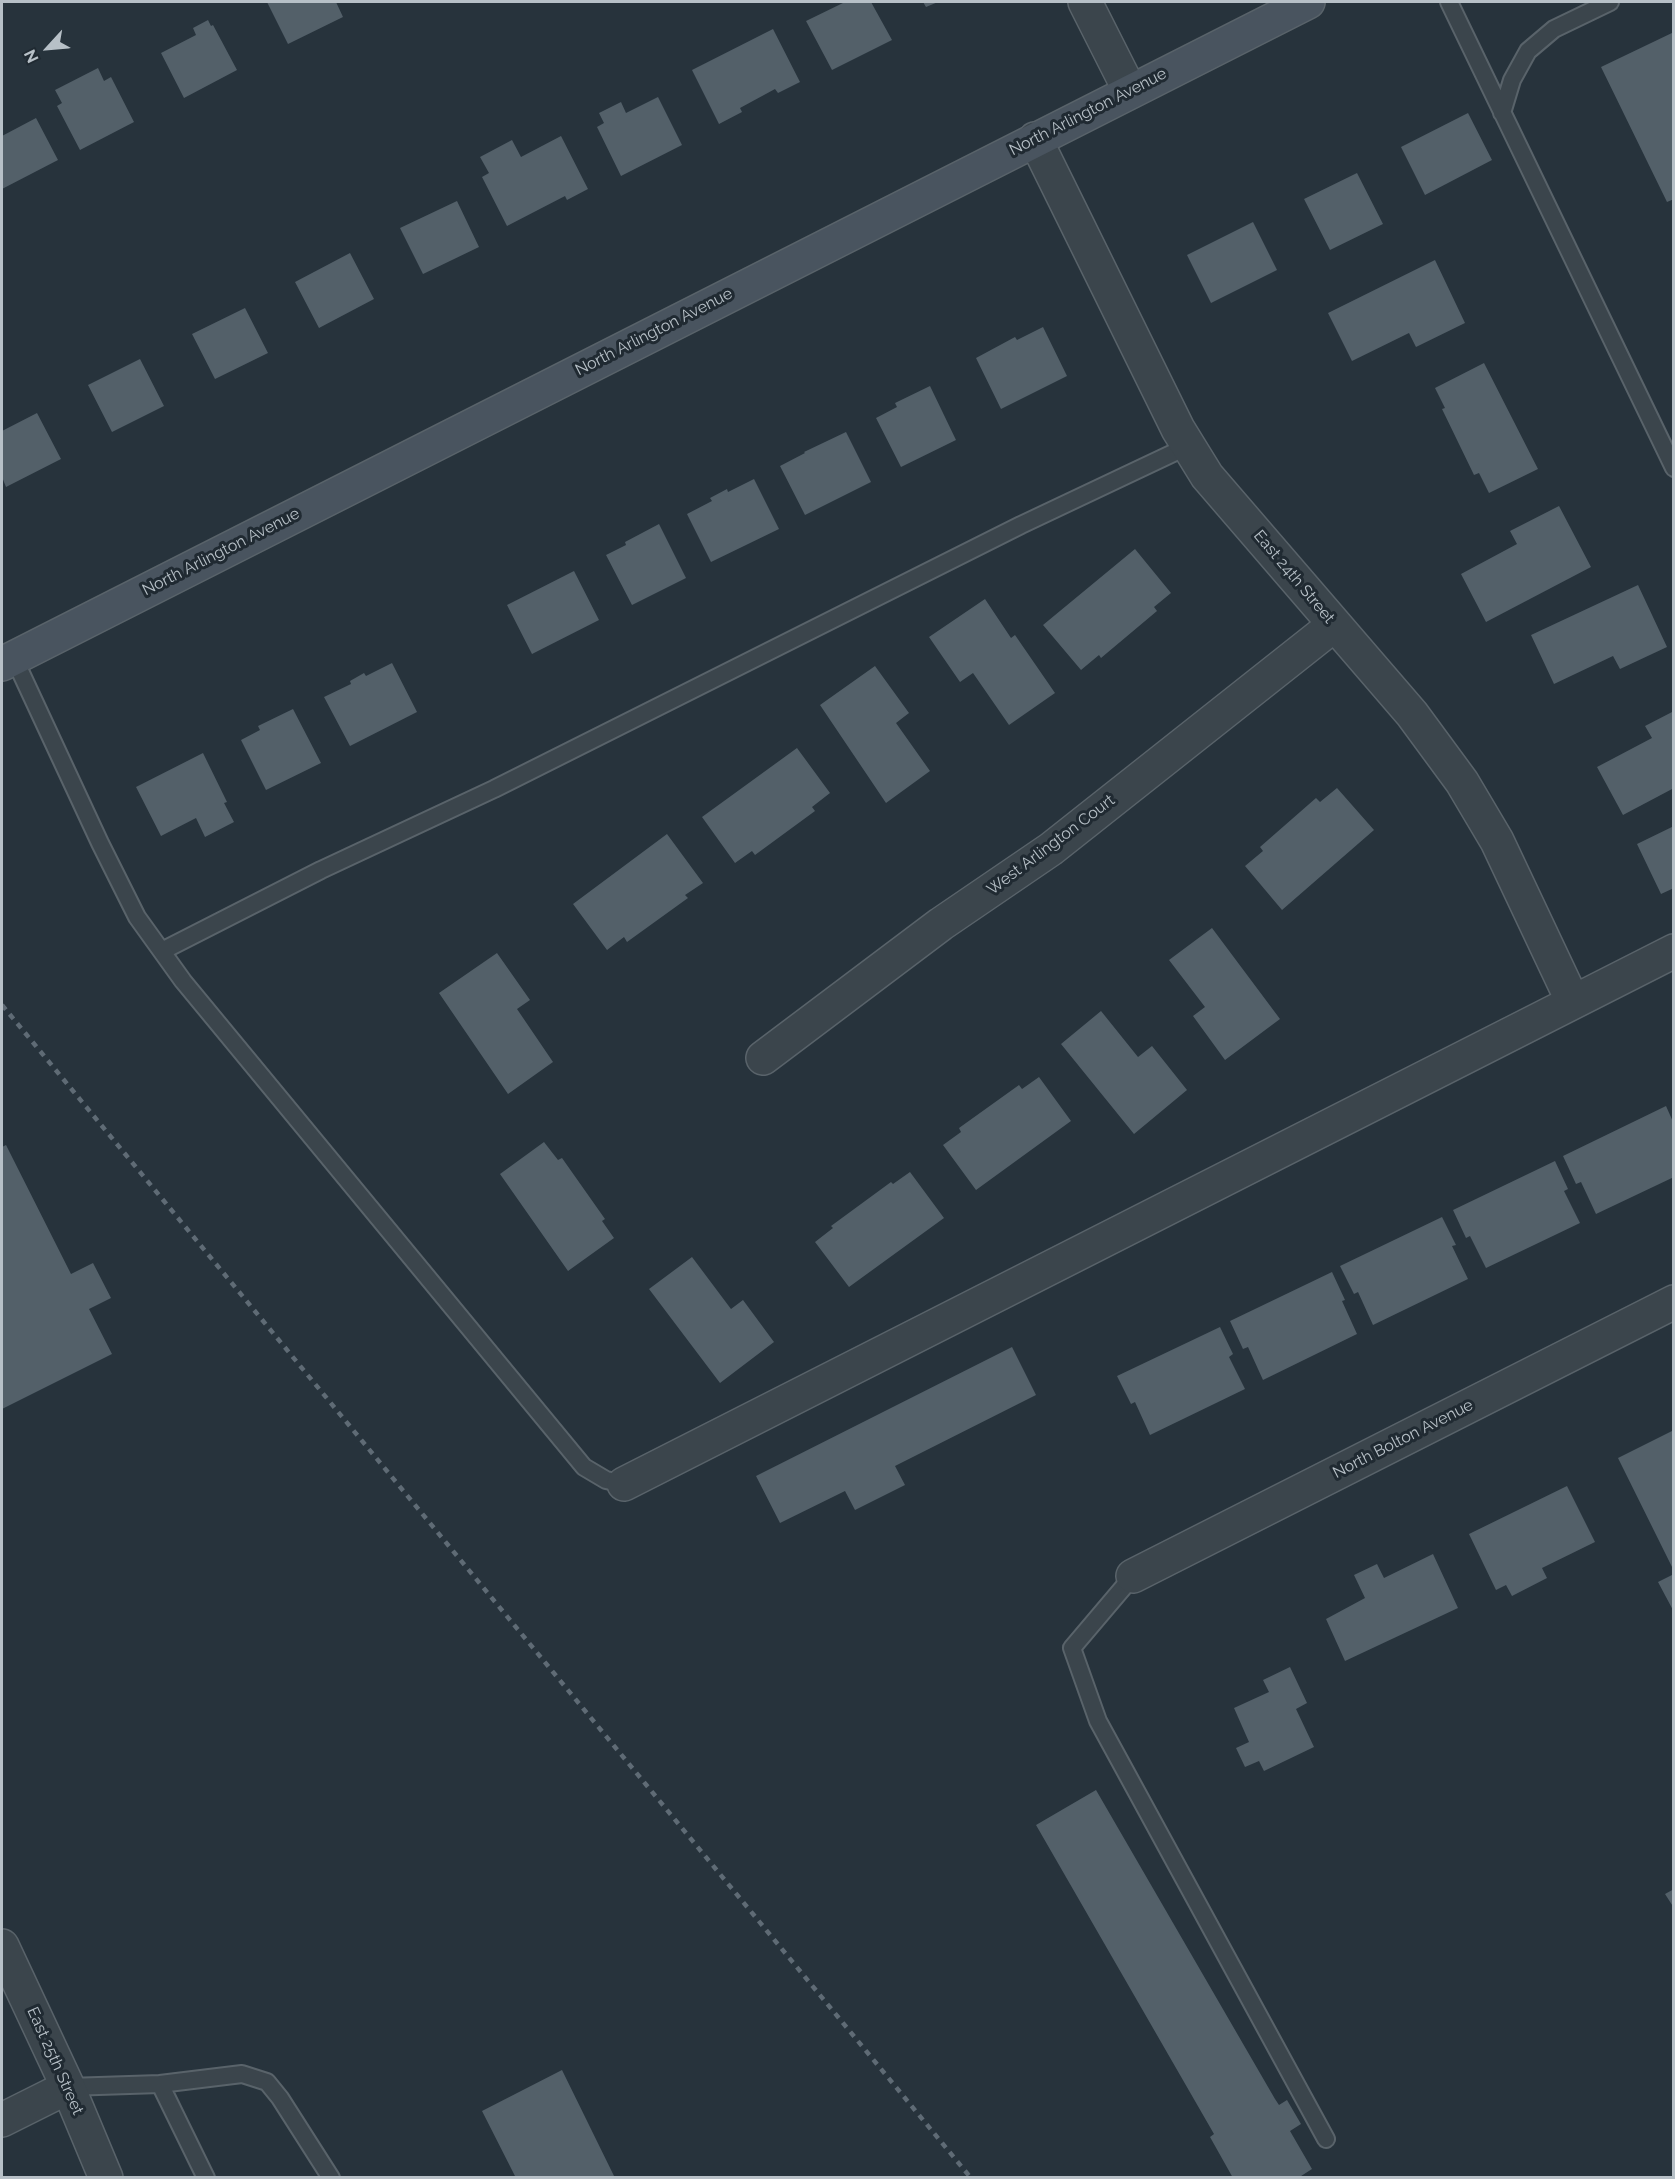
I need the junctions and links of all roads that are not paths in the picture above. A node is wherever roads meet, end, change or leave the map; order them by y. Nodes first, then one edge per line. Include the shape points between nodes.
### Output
1 (1085, 2) edge
2 (1308, 2) edge
3 (1449, 2) edge
4 (1610, 2) edge
5 (1130, 91) junction
6 (1502, 113) junction
7 (1035, 139) junction
8 (1188, 446) junction
9 (1674, 468) edge
10 (1334, 625) junction
11 (8, 661) edge
12 (162, 951) junction
13 (1674, 951) edge
14 (1573, 1002) junction
15 (763, 1058) dead end
16 (1674, 1302) edge
17 (624, 1484) joint
18 (1133, 1576) joint
19 (2, 1946) edge
20 (160, 2084) junction
21 (68, 2087) junction
22 (2, 2120) edge
23 (1326, 2139) dead end
24 (106, 2178) edge
25 (206, 2178) edge
26 (331, 2178) edge

1 - 5 street
2 - 5 main road, North Arlington Avenue
3 - 6 lane
4 - 6 lane via 1554,29 1528,51 1512,80
5 - 7 main road, North Arlington Avenue
6 - 9 lane
7 - 8 street, East 24th Street
7 - 11 main road, North Arlington Avenue
8 - 10 street, East 24th Street via 1207,476
8 - 12 lane
10 - 14 street, East 24th Street via 1412,714 1462,782 1497,841
10 - 15 street, West Arlington Court via 1051,849 941,924
11 - 12 lane via 137,917
12 - 17 lane via 584,1467 606,1480
13 - 14 street
14 - 17 street
16 - 18 street, North Bolton Avenue
18 - 23 lane via 1072,1648 1098,1721
19 - 21 street, East 25th Street
20 - 21 lane
20 - 25 lane
20 - 26 lane via 242,2074 267,2082
21 - 22 street
21 - 24 street, East 25th Street

